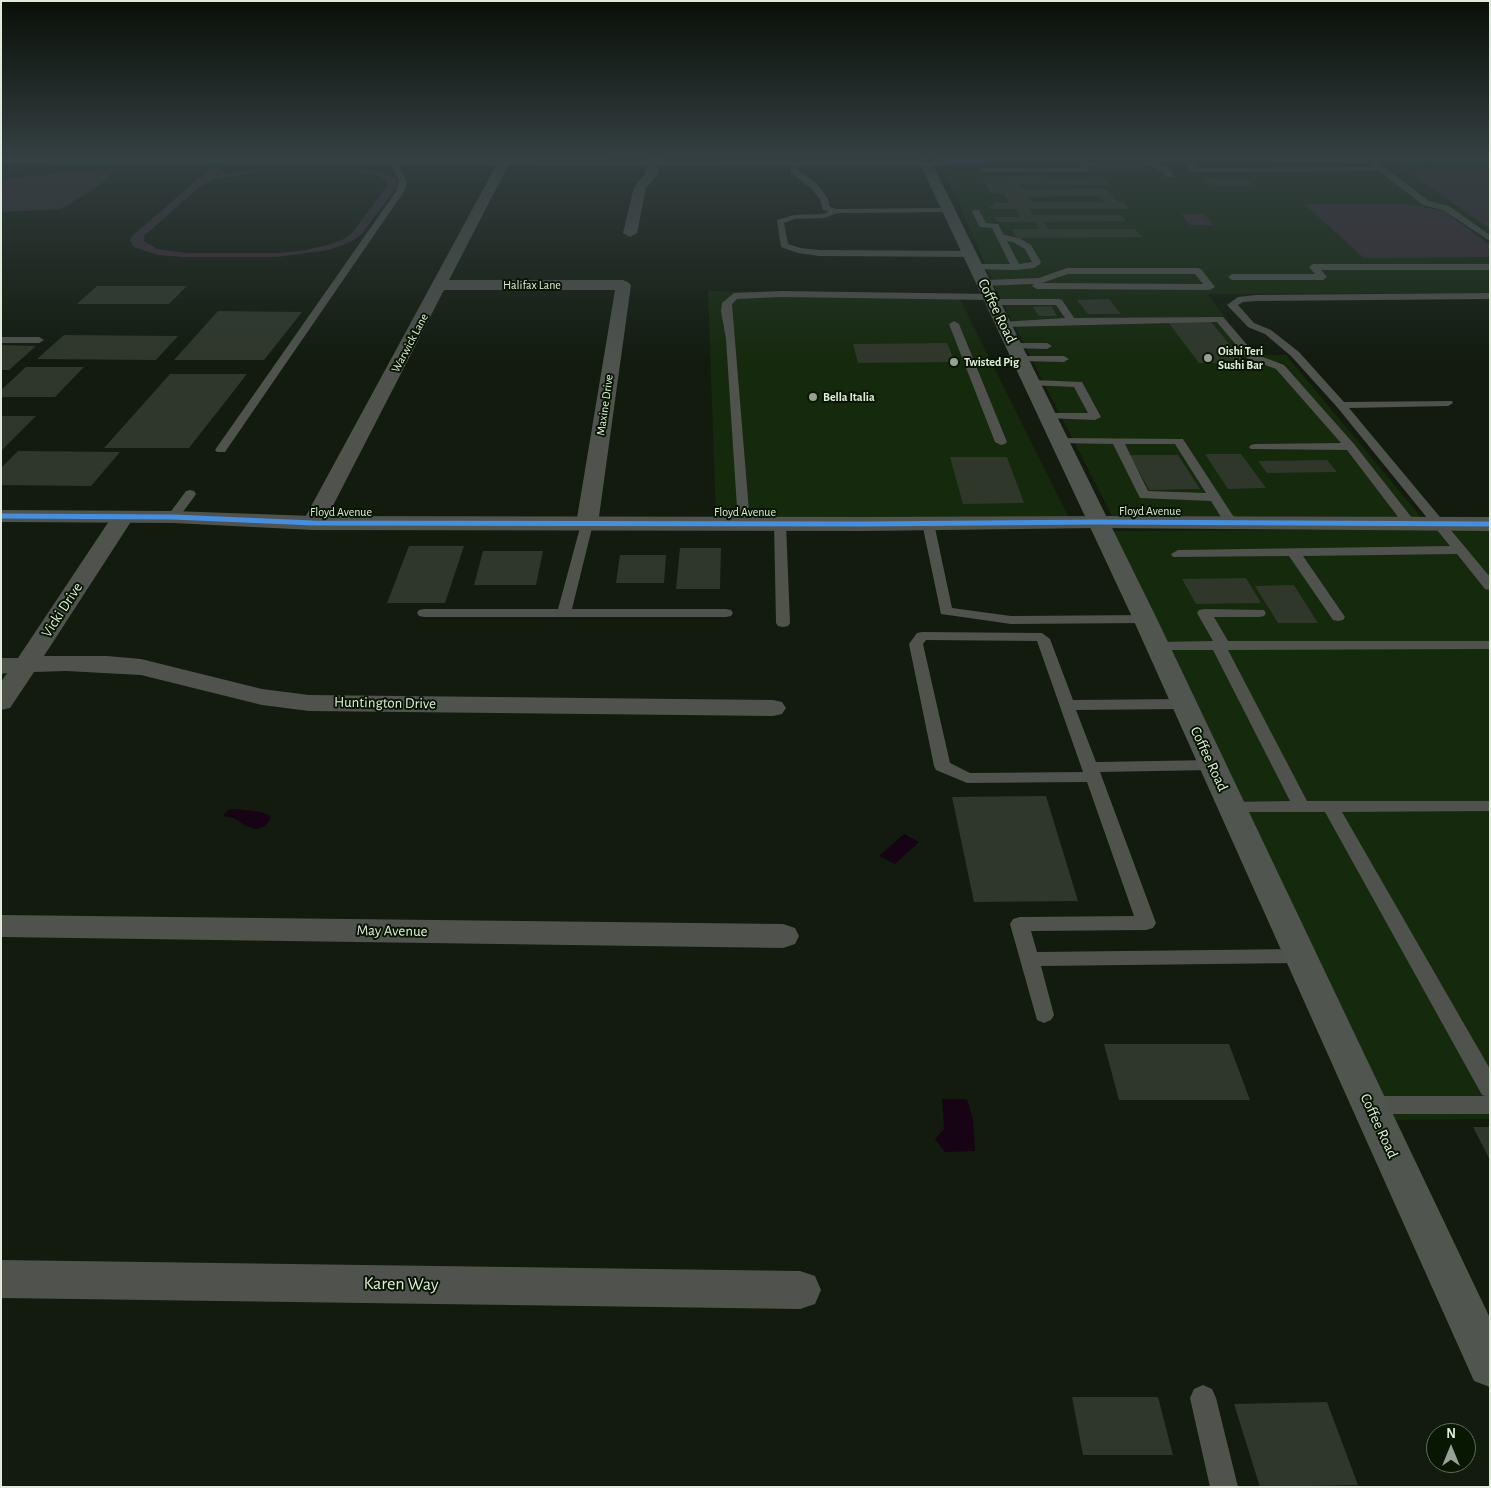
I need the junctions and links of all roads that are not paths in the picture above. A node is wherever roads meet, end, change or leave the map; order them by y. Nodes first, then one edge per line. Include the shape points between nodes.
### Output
1 (377, 224) edge
2 (472, 224) edge
3 (632, 224) edge
4 (780, 224) edge
5 (955, 224) edge
6 (983, 224) edge
7 (1469, 224) edge
8 (630, 233) dead end
9 (1000, 237) junction
10 (1490, 239) edge
11 (973, 260) junction
12 (1016, 267) junction
13 (1490, 267) edge
14 (1232, 277) dead end
15 (441, 285) junction
16 (623, 285) joint
17 (988, 292) junction
18 (1490, 296) edge
19 (1071, 321) junction
20 (954, 324) dead end
21 (1004, 324) junction
22 (1, 340) edge
23 (39, 340) dead end
24 (1047, 346) dead end
25 (1018, 353) junction
26 (1064, 360) dead end
27 (1033, 383) junction
28 (1448, 403) dead end
29 (1342, 405) junction
30 (1049, 416) junction
31 (1061, 441) junction
32 (1117, 441) junction
33 (1001, 442) dead end
34 (1350, 446) junction
35 (1255, 447) dead end
36 (220, 450) dead end
37 (190, 494) dead end
38 (1214, 496) junction
39 (1, 516) edge
40 (123, 517) junction
41 (173, 518) junction
42 (1098, 522) junction
43 (1231, 522) junction
44 (313, 523) junction
45 (744, 523) junction
46 (780, 523) junction
47 (928, 523) junction
48 (1410, 523) junction
49 (1440, 523) junction
50 (587, 524) junction
51 (1490, 524) edge
52 (1462, 550) junction
53 (1293, 552) junction
54 (1178, 554) dead end
55 (1490, 586) edge
56 (424, 613) dead end
57 (564, 613) junction
58 (726, 613) dead end
59 (1259, 613) dead end
60 (1338, 617) dead end
61 (783, 623) dead end
62 (1151, 633) junction
63 (1490, 645) edge
64 (1220, 646) junction
65 (13, 666) edge
66 (1, 702) edge
67 (1184, 704) junction
68 (1066, 705) junction
69 (773, 708) dead end
70 (1212, 765) junction
71 (1091, 772) junction
72 (1301, 806) junction
73 (1330, 806) junction
74 (1490, 806) edge
75 (1231, 807) junction
76 (1, 926) edge
77 (783, 936) dead end
78 (1300, 956) junction
79 (1030, 959) junction
80 (1044, 1016) dead end
81 (1490, 1089) edge
82 (1370, 1105) junction
83 (1490, 1105) edge
84 (1, 1279) edge
85 (800, 1290) dead end
86 (1485, 1347) edge
87 (1203, 1398) dead end
88 (1224, 1487) edge

1 - 36 lane
2 - 15 street, Warwick Lane
3 - 8 street
4 - 11 lane via 784,245 798,250
5 - 11 main road, Coffee Road
6 - 9 lane via 995,226
7 - 10 lane
9 - 12 lane
9 - 12 lane via 1016,240 1028,247 1037,262
11 - 12 lane
11 - 17 main road, Coffee Road
13 - 14 lane via 1313,268 1323,277
15 - 16 street, Halifax Lane
15 - 44 street, Warwick Lane
16 - 50 street, Maxine Drive
17 - 17 lane via 1040,281 1067,271 1198,271 1210,286
17 - 19 lane via 1059,302
17 - 21 main road, Coffee Road
17 - 45 lane via 734,296 727,303 726,312 731,340
18 - 29 lane via 1241,298 1232,306 1251,325 1268,332 1289,349
19 - 21 lane
19 - 34 lane via 1220,319 1251,356 1280,368
20 - 33 lane
21 - 25 main road, Coffee Road
22 - 23 lane
24 - 25 lane
25 - 26 lane
25 - 27 main road, Coffee Road
27 - 30 main road, Coffee Road
27 - 30 lane via 1078,384 1095,416
28 - 29 lane
29 - 49 lane
30 - 31 main road, Coffee Road
31 - 32 lane
31 - 42 main road, Coffee Road
32 - 38 lane via 1179,441
32 - 38 lane via 1144,495
34 - 35 lane
34 - 48 lane
37 - 41 lane
38 - 43 lane
39 - 40 street, Floyd Avenue
40 - 41 street, Floyd Avenue
40 - 65 street, Vicki Drive
41 - 44 street, Floyd Avenue
42 - 43 street, Floyd Avenue
42 - 47 street, Floyd Avenue
42 - 62 main road, Coffee Road
43 - 48 street, Floyd Avenue
44 - 50 street, Floyd Avenue
45 - 46 street, Floyd Avenue
45 - 50 street, Floyd Avenue
46 - 47 street, Floyd Avenue
46 - 61 lane
47 - 62 lane via 946,611
48 - 49 street, Floyd Avenue
49 - 51 street, Floyd Avenue
49 - 52 lane
50 - 57 lane
52 - 53 lane
52 - 55 lane
53 - 54 lane
53 - 60 lane
56 - 57 lane
57 - 58 lane
59 - 64 lane via 1204,613
62 - 64 lane
62 - 67 main road, Coffee Road
63 - 64 lane
64 - 72 lane
65 - 66 street, Vicki Drive
65 - 69 street, Huntington Drive via 66,663 140,667 252,695 309,702
67 - 68 lane
67 - 70 main road, Coffee Road
68 - 71 lane
68 - 71 lane via 1043,639 1037,636 922,636 916,644 942,766 967,778
70 - 71 lane
70 - 75 main road, Coffee Road
71 - 79 lane via 1146,923 1020,924
72 - 73 lane
72 - 75 lane
73 - 74 lane
73 - 81 lane
75 - 78 main road, Coffee Road
76 - 77 street, May Avenue
78 - 79 lane
78 - 82 main road, Coffee Road
79 - 80 lane
82 - 83 lane
82 - 86 main road, Coffee Road
84 - 85 street, Karen Way
87 - 88 lane

